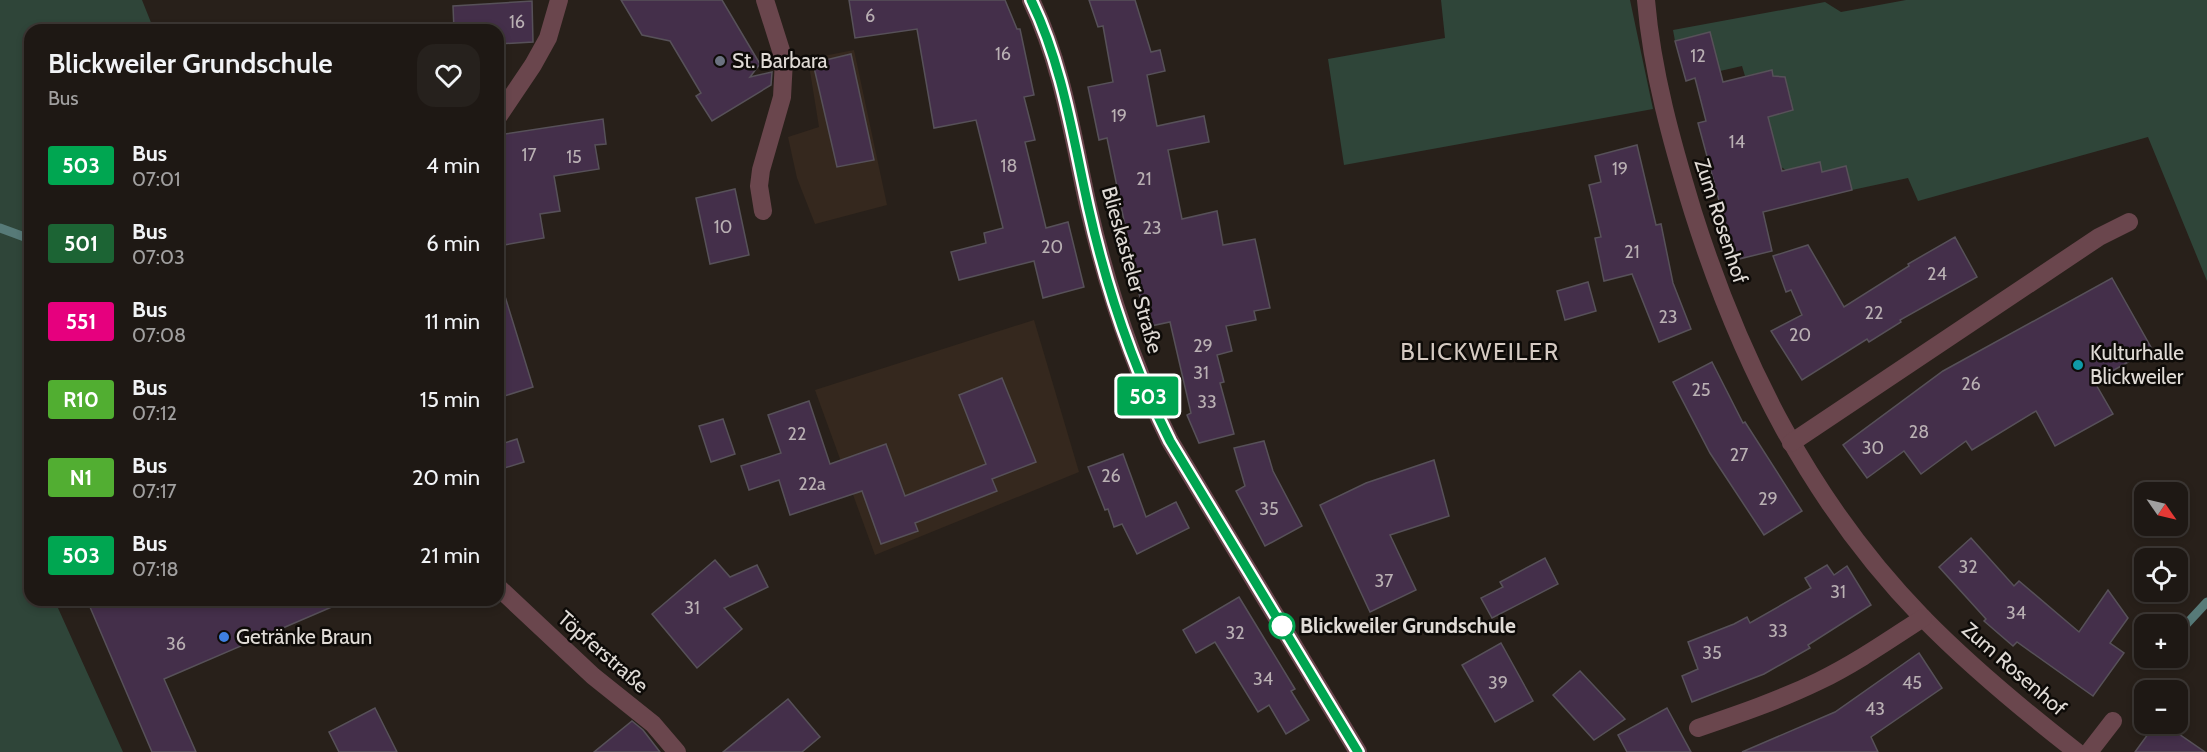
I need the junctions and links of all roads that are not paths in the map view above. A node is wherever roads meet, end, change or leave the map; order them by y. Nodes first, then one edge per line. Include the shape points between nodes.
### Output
1 (560, 0) edge
2 (765, 0) edge
3 (1031, 0) edge
4 (1646, 0) edge
5 (504, 108) edge
6 (764, 212) dead end
7 (2129, 222) dead end
8 (1791, 443) junction
9 (504, 593) edge
10 (1923, 618) junction
11 (2113, 721) dead end
12 (1698, 728) dead end
13 (677, 752) edge
14 (1358, 752) edge
15 (2077, 752) edge
16 (2089, 752) edge

1 - 5 street via 548,38
2 - 6 street via 784,60 782,97 761,170 759,186
3 - 14 street, Blieskasteler Straße via 1066,99 1110,288 1146,392 1170,441
4 - 8 street, Zum Rosenhof via 1657,75 1679,166 1708,258 1734,328
7 - 8 street
8 - 10 street, Zum Rosenhof via 1833,509
9 - 13 street, Töpferstraße via 593,676 653,724
10 - 12 street via 1820,681
10 - 15 street, Zum Rosenhof via 2024,711
11 - 16 street

